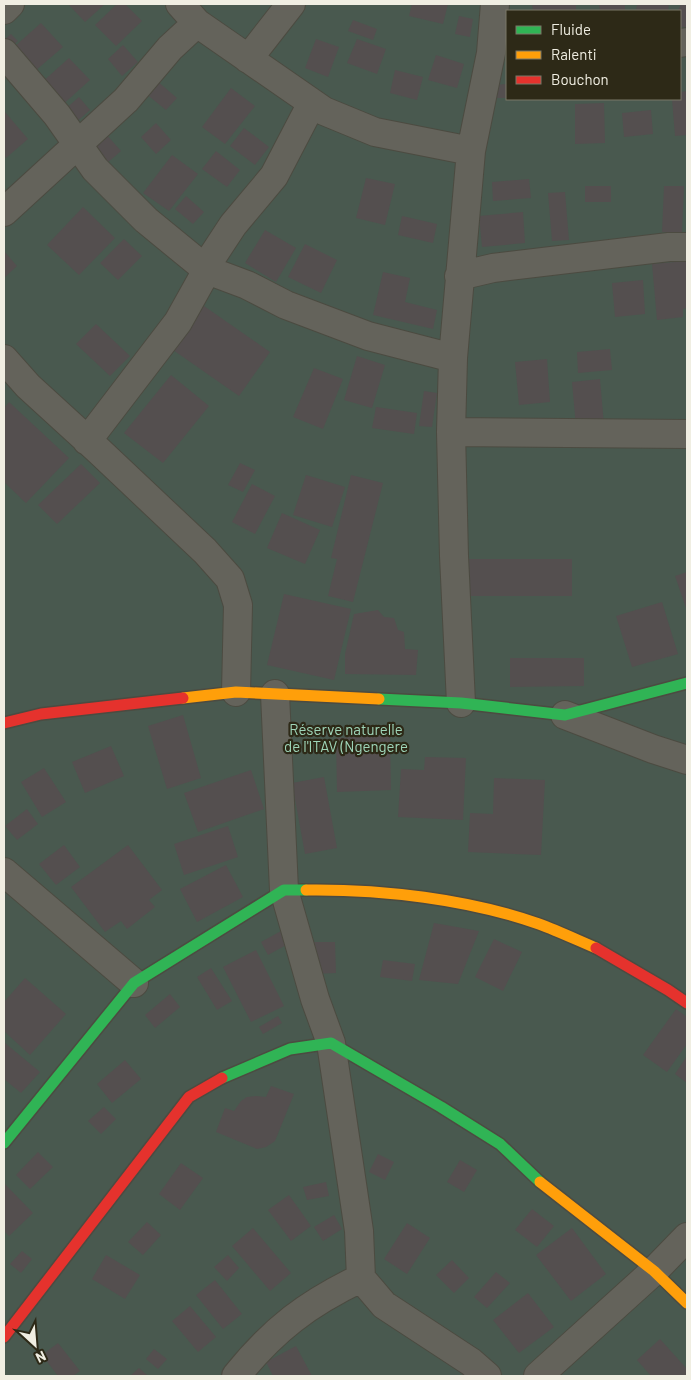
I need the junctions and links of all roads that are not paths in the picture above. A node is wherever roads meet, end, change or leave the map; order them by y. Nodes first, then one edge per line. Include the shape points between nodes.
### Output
1 (10, 4) edge
2 (291, 4) edge
3 (495, 4) edge
4 (4, 10) edge
5 (189, 13) edge
6 (4, 52) edge
7 (499, 54) edge
8 (248, 59) junction
9 (312, 103) junction
10 (78, 145) junction
11 (471, 151) junction
12 (4, 212) edge
13 (687, 247) edge
14 (207, 270) junction
15 (459, 276) junction
16 (453, 358) junction
17 (4, 359) edge
18 (450, 432) junction
19 (687, 434) edge
20 (88, 441) junction
21 (687, 682) edge
22 (236, 692) junction
23 (275, 694) junction
24 (461, 703) junction
25 (565, 715) junction
26 (4, 723) edge
27 (687, 760) edge
28 (4, 872) edge
29 (284, 890) junction
30 (134, 983) junction
31 (687, 1003) edge
32 (331, 1043) junction
33 (4, 1143) edge
34 (687, 1237) edge
35 (654, 1271) junction
36 (361, 1278) junction
37 (687, 1303) edge
38 (4, 1337) edge
39 (236, 1376) edge
40 (487, 1376) edge
41 (538, 1376) edge

1 - 4 street
2 - 8 street
3 - 7 street
5 - 8 street
5 - 10 street via 170,48 126,100
6 - 10 street via 57,114
7 - 11 street
8 - 9 street
9 - 11 street via 375,132
9 - 14 street via 274,176 233,225
10 - 12 street
10 - 14 street via 95,169 146,220
11 - 15 street
13 - 15 street via 493,268
14 - 16 street via 368,336
14 - 20 street via 178,322
15 - 16 street
16 - 18 street
17 - 20 street via 28,386
18 - 19 street
18 - 24 street
20 - 22 street via 230,579 238,605
21 - 25 street
22 - 23 street
22 - 26 street via 41,714
23 - 24 street
23 - 29 street
24 - 25 street
25 - 27 street
28 - 30 street
29 - 30 street
29 - 31 street via 349,889 482,908 539,924 599,949
29 - 32 street
30 - 33 street
32 - 35 street via 500,1144 550,1191
32 - 36 street via 360,1231
32 - 38 street via 290,1049 227,1075 189,1097
34 - 35 street
35 - 37 street
35 - 41 street
36 - 39 street via 332,1292 283,1325
36 - 40 street via 384,1305

